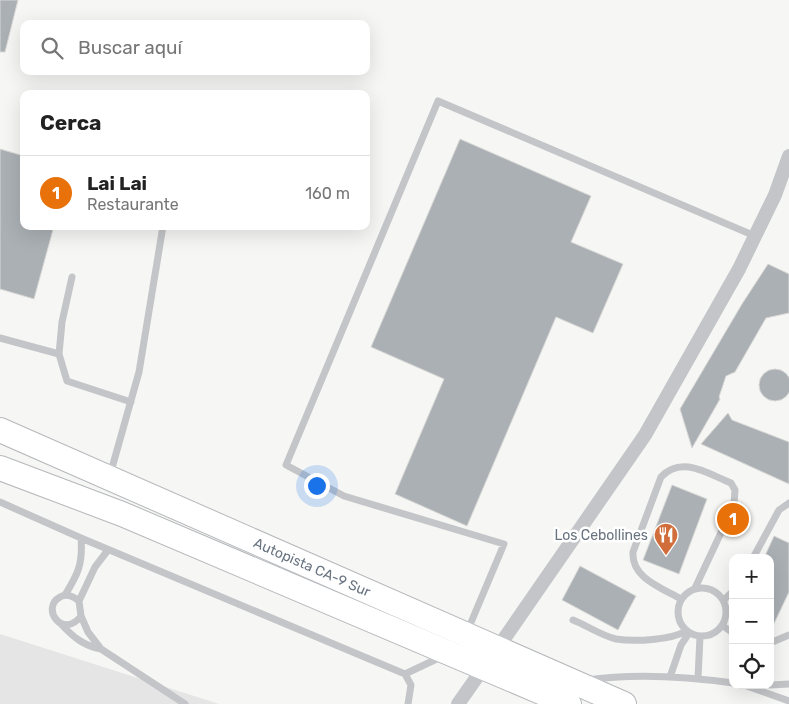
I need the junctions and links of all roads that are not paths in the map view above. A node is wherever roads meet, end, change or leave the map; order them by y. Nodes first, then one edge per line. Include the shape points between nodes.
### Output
1 (789, 156) edge
2 (162, 230) edge
3 (755, 236) junction
4 (72, 277) dead end
5 (0, 338) edge
6 (59, 354) junction
7 (131, 402) junction
8 (0, 430) edge
9 (0, 468) edge
10 (109, 478) junction
11 (0, 502) edge
12 (789, 503) edge
13 (81, 538) junction
14 (108, 550) junction
15 (755, 554) edge
16 (695, 588) junction
17 (65, 595) junction
18 (729, 595) edge
19 (681, 599) junction
20 (724, 600) junction
21 (79, 601) junction
22 (81, 616) junction
23 (573, 620) dead end
24 (61, 624) junction
25 (723, 626) junction
26 (729, 630) edge
27 (688, 632) junction
28 (789, 634) edge
29 (466, 635) junction
30 (700, 637) junction
31 (774, 640) edge
32 (101, 649) junction
33 (450, 652) junction
34 (490, 658) junction
35 (405, 674) junction
36 (670, 677) junction
37 (698, 678) junction
38 (729, 682) edge
39 (789, 684) edge
40 (774, 685) edge
41 (755, 689) edge
42 (571, 693) edge
43 (789, 701) edge
44 (185, 704) edge
45 (408, 704) edge
46 (458, 704) edge
47 (624, 704) edge

1 - 3 street
2 - 7 lane
3 - 29 lane via 438,101 286,465 344,496 504,544
3 - 34 street via 645,435
4 - 6 lane
5 - 6 lane
6 - 7 lane via 67,381
7 - 10 lane
8 - 10 highway, Autopista CA-9 Sur
9 - 33 highway, Autopista CA-9 Sur via 122,514
10 - 29 highway, Autopista CA-9 Sur
11 - 13 lane
12 - 15 lane via 779,510
13 - 14 lane
13 - 17 lane via 79,573
14 - 21 lane via 95,567
14 - 35 lane
16 - 19 lane
16 - 19 lane via 734,505 735,490 731,483 688,466 679,466 661,477 632,560 639,575
16 - 20 lane via 711,589
17 - 21 lane
17 - 24 lane via 53,604 55,620
18 - 20 lane
19 - 27 lane via 678,612 681,625
20 - 25 lane
21 - 22 lane
22 - 24 lane via 69,625
22 - 32 lane
23 - 27 lane via 616,639 663,638
24 - 32 lane via 72,637
25 - 26 lane
25 - 30 lane via 713,634
27 - 30 lane
27 - 36 lane
28 - 31 lane
29 - 34 highway, Autopista CA-9 Sur
30 - 37 lane
32 - 44 lane
33 - 34 highway, Autopista CA-9 Sur
33 - 35 lane
34 - 42 highway, Autopista CA-9 Sur
34 - 46 street
35 - 45 lane via 411,685
36 - 37 lane
36 - 42 lane via 621,675
37 - 38 lane
39 - 40 lane
41 - 43 lane
42 - 47 highway, Autopista CA-9 Sur

